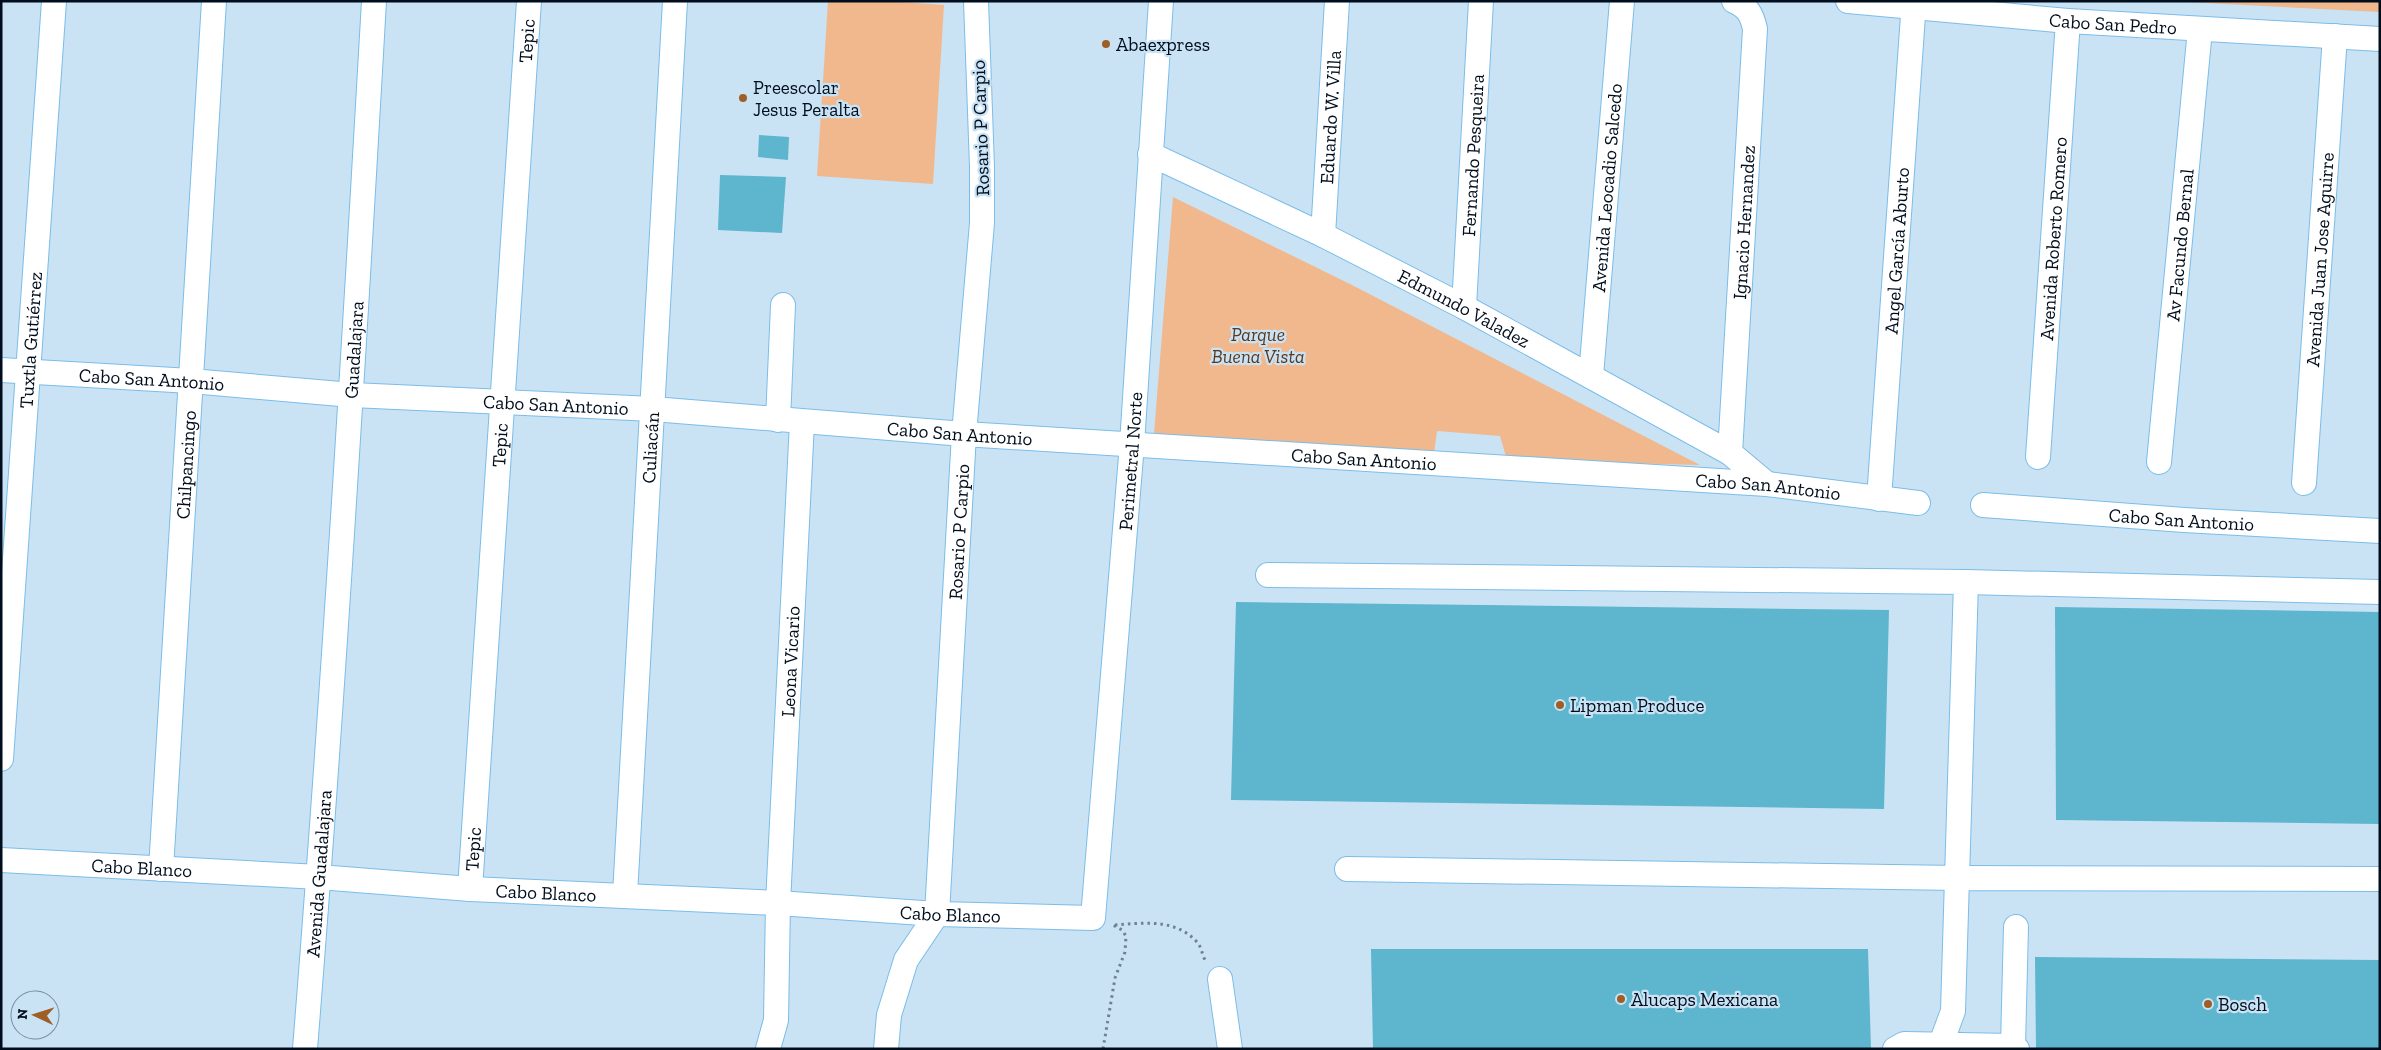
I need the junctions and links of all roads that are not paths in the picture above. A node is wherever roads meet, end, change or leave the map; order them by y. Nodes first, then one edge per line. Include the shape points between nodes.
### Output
1 (54, 1) edge
2 (214, 1) edge
3 (374, 1) edge
4 (530, 1) edge
5 (675, 1) edge
6 (976, 1) edge
7 (1160, 1) edge
8 (1337, 1) edge
9 (1481, 1) edge
10 (1622, 1) edge
11 (1734, 1) edge
12 (1848, 1) edge
13 (1914, 4) edge
14 (2068, 21) junction
15 (2200, 29) junction
16 (2335, 36) junction
17 (2380, 39) edge
18 (1150, 154) junction
19 (1322, 235) junction
20 (783, 305) dead end
21 (1464, 308) junction
22 (1, 370) edge
23 (29, 372) junction
24 (1591, 376) junction
25 (191, 381) junction
26 (352, 395) junction
27 (502, 401) junction
28 (653, 410) junction
29 (778, 420) junction
30 (802, 422) junction
31 (964, 434) junction
32 (1132, 444) junction
33 (1730, 453) junction
34 (2038, 457) dead end
35 (2159, 462) dead end
36 (1767, 484) junction
37 (2304, 484) dead end
38 (1879, 499) junction
39 (1918, 503) dead end
40 (1983, 505) dead end
41 (2380, 531) edge
42 (1268, 575) dead end
43 (1966, 582) junction
44 (2380, 592) edge
45 (331, 698) joint
46 (1, 759) edge
47 (1, 860) edge
48 (161, 869) junction
49 (1347, 869) dead end
50 (319, 877) junction
51 (1957, 878) junction
52 (2380, 879) edge
53 (470, 889) junction
54 (625, 895) junction
55 (778, 903) junction
56 (937, 914) junction
57 (1091, 919) joint
58 (2016, 927) dead end
59 (1220, 979) road end
60 (1953, 1011) junction
61 (1940, 1046) edge
62 (1969, 1047) edge
63 (2015, 1048) edge
64 (305, 1049) edge
65 (768, 1049) edge
66 (886, 1049) edge
67 (1230, 1049) edge
68 (1895, 1049) edge

1 - 23 street, Tuxtla Gutiérrez
2 - 25 street, Chilpancingo
3 - 26 street, Guadalajara
4 - 27 street, Tepic
5 - 28 street, Culiacán
6 - 31 street, Rosario P Carpio via 983,193
7 - 18 street, Perimetral Norte
8 - 19 street, Eduardo W. Villa
9 - 21 street, Fernando Pesqueira
10 - 24 street, Avenida Leocadio Salcedo
11 - 33 street, Ignacio Hernandez via 1745,5 1755,29
12 - 13 street, Cabo San Pedro
13 - 14 street, Cabo San Pedro
13 - 38 street, Angel García Aburto
14 - 15 street, Cabo San Pedro
14 - 34 street, Avenida Roberto Romero
15 - 16 street, Cabo San Pedro
15 - 35 street, Av Facundo Bernal
16 - 17 street, Cabo San Pedro
16 - 37 street, Avenida Juan Jose Aguirre
18 - 19 street, Edmundo Valadez
18 - 32 street, Perimetral Norte
19 - 21 street, Edmundo Valadez
20 - 29 street
21 - 24 street, Edmundo Valadez
22 - 23 street, Cabo San Antonio
23 - 25 street, Cabo San Antonio
23 - 46 street, Tuxtla Gutiérrez
24 - 33 street, Edmundo Valadez
25 - 26 street, Cabo San Antonio
25 - 48 street, Chilpancingo
26 - 27 street, Cabo San Antonio
26 - 45 street, Guadalajara
27 - 28 street, Cabo San Antonio
27 - 53 street, Tepic
28 - 29 street, Cabo San Antonio
28 - 54 street, Culiacán
29 - 30 street, Cabo San Antonio
30 - 31 street, Cabo San Antonio
30 - 55 street, Leona Vicario
31 - 32 street, Cabo San Antonio
31 - 56 street, Rosario P Carpio
32 - 36 street, Cabo San Antonio
32 - 57 street, Perimetral Norte via 1095,907
33 - 36 street, Edmundo Valadez
36 - 38 street, Cabo San Antonio
38 - 39 street, Cabo San Antonio
40 - 41 street, Cabo San Antonio
42 - 43 street
43 - 44 street
43 - 51 street
45 - 50 street, Avenida Guadalajara
47 - 48 street, Cabo Blanco
48 - 50 street, Cabo Blanco
49 - 51 street
50 - 53 street, Cabo Blanco
50 - 64 street, Avenida Guadalajara
51 - 52 street
51 - 60 street
53 - 54 street, Cabo Blanco
54 - 55 street, Cabo Blanco
55 - 56 street, Cabo Blanco
55 - 65 street, Leona Vicario via 776,1020
56 - 57 street, Cabo Blanco
56 - 66 street via 906,960 889,1015
58 - 63 street
59 - 67 street
60 - 61 street
60 - 62 street
61 - 62 street
61 - 68 street via 1904,1044
62 - 63 street

